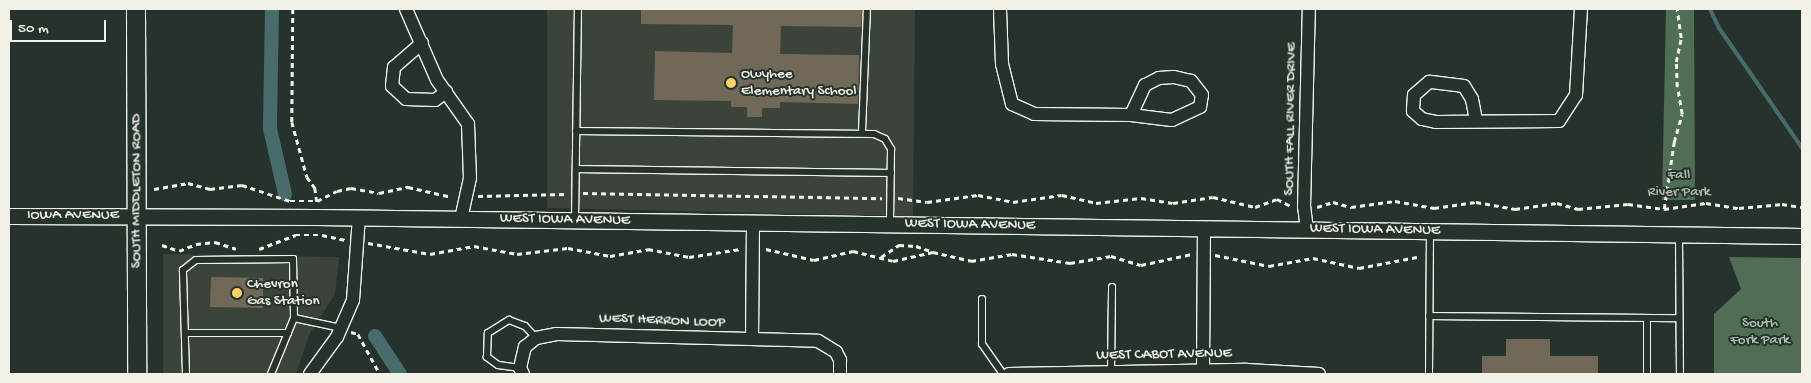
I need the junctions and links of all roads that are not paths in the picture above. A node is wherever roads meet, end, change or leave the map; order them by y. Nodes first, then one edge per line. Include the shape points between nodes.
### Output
1 (136, 9) edge
2 (406, 9) edge
3 (578, 9) edge
4 (867, 9) edge
5 (1000, 9) edge
6 (1309, 9) edge
7 (1581, 9) edge
8 (422, 43) junction
9 (446, 92) junction
10 (1131, 115) junction
11 (1476, 120) junction
12 (576, 132) junction
13 (862, 132) junction
14 (576, 169) junction
15 (890, 173) junction
16 (137, 215) junction
17 (9, 216) edge
18 (360, 217) junction
19 (461, 219) junction
20 (575, 220) junction
21 (753, 222) junction
22 (890, 224) junction
23 (1204, 228) junction
24 (1307, 230) junction
25 (1430, 231) junction
26 (1678, 234) junction
27 (1802, 236) edge
28 (1112, 287) dead end
29 (982, 299) dead end
30 (1430, 316) junction
31 (294, 318) junction
32 (1647, 318) junction
33 (1679, 318) junction
34 (341, 328) junction
35 (185, 333) junction
36 (288, 334) junction
37 (536, 338) junction
38 (752, 339) junction
39 (521, 371) edge
40 (1203, 371) junction
41 (1111, 372) junction
42 (137, 374) edge
43 (186, 374) edge
44 (271, 374) edge
45 (310, 374) edge
46 (840, 374) edge
47 (1003, 374) edge
48 (1009, 374) edge
49 (1319, 374) edge
50 (1429, 374) edge
51 (1647, 374) edge
52 (1680, 374) edge

1 - 16 main road, SOUTH MIDDLETON ROAD
2 - 8 street
3 - 12 lane
4 - 13 lane
5 - 10 street via 1002,64 1012,104 1034,114
6 - 24 street, SOUTH FALL RIVER DRIVE via 1304,207
7 - 11 street via 1576,95 1559,122 1501,124
8 - 9 street
8 - 9 street via 394,67 392,86 406,98 435,100
9 - 19 street via 468,124 470,178
10 - 10 street via 1145,85 1159,78 1191,81 1202,96 1200,107 1181,118 1157,120
11 - 11 street via 1472,99 1464,86 1430,82 1414,96 1413,111 1422,119 1436,122
12 - 13 lane
12 - 14 lane
13 - 15 lane via 885,138 891,149
14 - 15 lane
14 - 20 lane
15 - 22 lane
16 - 17 street, IOWA AVENUE
16 - 18 street, WEST IOWA AVENUE
16 - 42 main road, SOUTH MIDDLETON ROAD
18 - 19 street, WEST IOWA AVENUE
18 - 34 street via 354,300
19 - 20 street, WEST IOWA AVENUE
20 - 21 street, WEST IOWA AVENUE
21 - 22 street, WEST IOWA AVENUE
21 - 38 street
22 - 23 street, WEST IOWA AVENUE
23 - 24 street, WEST IOWA AVENUE
23 - 40 street
24 - 25 street, WEST IOWA AVENUE
25 - 26 street, WEST IOWA AVENUE
25 - 30 lane
26 - 27 street, WEST IOWA AVENUE
26 - 33 lane
28 - 41 lane
29 - 47 lane via 982,344
30 - 32 lane
30 - 50 lane
31 - 34 lane
31 - 35 lane via 294,259 196,260 183,270
31 - 36 lane
32 - 33 lane
32 - 51 lane
33 - 52 lane
34 - 45 street
35 - 36 lane
35 - 43 lane
36 - 44 lane
37 - 38 street, WEST HERRON LOOP via 558,334
37 - 39 street via 525,347
37 - 39 lane via 525,326 509,320 488,333 487,357 498,365
38 - 46 street, WEST HERRON LOOP via 818,341 830,346 840,360
40 - 41 street, WEST CABOT AVENUE
40 - 49 street, WEST CABOT AVENUE
41 - 48 street, WEST CABOT AVENUE

